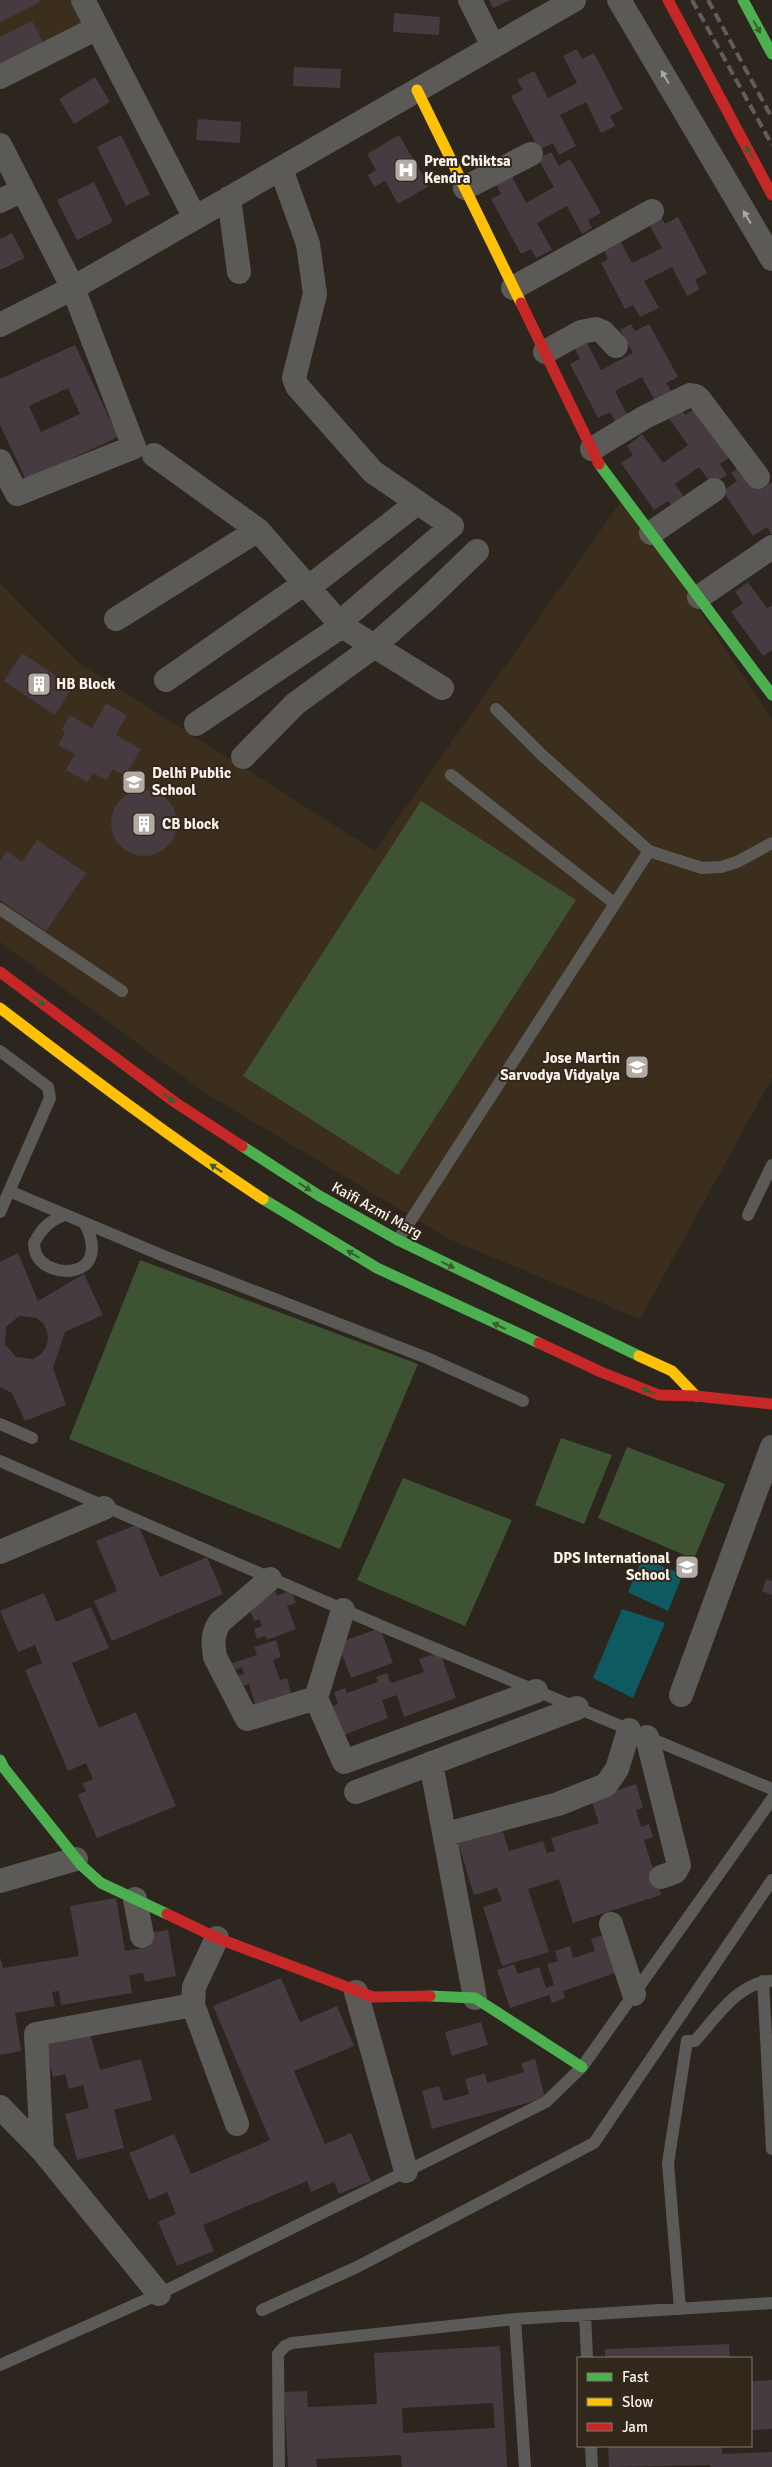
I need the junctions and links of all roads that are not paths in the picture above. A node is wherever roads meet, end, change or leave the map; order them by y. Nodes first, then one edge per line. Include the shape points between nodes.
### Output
1 (83, 0) edge
2 (470, 0) edge
3 (574, 0) edge
4 (619, 0) edge
5 (668, 0) edge
6 (743, 0) edge
7 (97, 28) junction
8 (493, 46) junction
9 (772, 54) edge
10 (0, 77) edge
11 (417, 90) junction
12 (0, 145) edge
13 (530, 154) dead end
14 (281, 169) junction
15 (465, 188) junction
16 (23, 190) junction
17 (772, 196) edge
18 (229, 198) junction
19 (0, 201) edge
20 (652, 211) dead end
21 (196, 218) junction
22 (772, 259) edge
23 (238, 272) dead end
24 (73, 288) junction
25 (513, 288) junction
26 (0, 325) edge
27 (616, 346) dead end
28 (545, 352) junction
29 (592, 449) junction
30 (154, 454) dead end
31 (0, 461) edge
32 (758, 477) dead end
33 (714, 490) dead end
34 (417, 503) junction
35 (258, 530) junction
36 (651, 533) junction
37 (772, 547) edge
38 (477, 551) dead end
39 (307, 585) junction
40 (699, 597) junction
41 (116, 619) dead end
42 (340, 625) junction
43 (373, 647) junction
44 (166, 680) dead end
45 (442, 688) dead end
46 (771, 692) edge
47 (496, 709) dead end
48 (196, 724) dead end
49 (243, 757) dead end
50 (451, 775) dead end
51 (772, 843) edge
52 (650, 851) junction
53 (614, 903) junction
54 (0, 909) edge
55 (0, 972) edge
56 (122, 991) dead end
57 (0, 1008) edge
58 (0, 1051) edge
59 (772, 1164) edge
60 (9, 1191) junction
61 (0, 1212) edge
62 (65, 1215) junction
63 (748, 1215) dead end
64 (85, 1224) junction
65 (398, 1240) junction
66 (696, 1396) junction
67 (523, 1401) dead end
68 (772, 1404) edge
69 (0, 1424) edge
70 (32, 1438) dead end
71 (772, 1447) edge
72 (0, 1461) edge
73 (765, 1490) edge
74 (104, 1508) junction
75 (0, 1552) edge
76 (270, 1579) junction
77 (343, 1610) junction
78 (536, 1691) junction
79 (681, 1695) dead end
80 (316, 1698) junction
81 (577, 1708) junction
82 (638, 1733) junction
83 (391, 1744) junction
84 (431, 1763) junction
85 (1, 1765) edge
86 (406, 1773) junction
87 (772, 1789) edge
88 (356, 1792) dead end
89 (772, 1799) edge
90 (446, 1834) junction
91 (76, 1859) junction
92 (661, 1876) dead end
93 (772, 1880) edge
94 (0, 1882) edge
95 (135, 1899) junction
96 (610, 1924) dead end
97 (142, 1936) dead end
98 (217, 1938) junction
99 (767, 1981) edge
100 (356, 1992) junction
101 (634, 1994) junction
102 (475, 1998) junction
103 (192, 2005) junction
104 (582, 2067) junction
105 (0, 2107) edge
106 (237, 2124) dead end
107 (772, 2149) edge
108 (42, 2150) junction
109 (406, 2171) junction
110 (160, 2294) junction
111 (772, 2303) edge
112 (680, 2308) junction
113 (262, 2310) dead end
114 (585, 2314) junction
115 (515, 2318) junction
116 (587, 2357) edge
117 (0, 2365) edge
118 (591, 2447) edge
119 (279, 2467) edge
120 (525, 2467) edge
121 (592, 2467) edge

1 - 7 street
2 - 8 street
3 - 8 street
22 -> 4 street
17 -> 5 street
6 -> 9 street
7 - 10 street
7 - 21 street
8 - 11 street
11 - 14 street
11 - 15 street
12 - 16 street
13 - 15 street
14 - 18 street
14 - 34 street via 308,244 315,294 294,378 296,386 373,472
15 - 25 street
16 - 19 street
16 - 24 street
18 - 21 street
18 - 23 street
20 - 25 street
21 - 24 street
24 - 26 street
24 - 31 street via 134,446 16,494
25 - 28 street
27 - 28 street via 604,332 596,329 581,332
28 - 29 street
29 - 32 street via 645,417 690,395 696,396
29 - 36 street via 600,465
30 - 35 street
33 - 36 street
34 - 39 street
34 - 42 street via 452,526
35 - 39 street
35 - 41 street
36 - 40 street
37 - 40 street
38 - 43 street
39 - 42 street
39 - 44 street
40 - 46 street
42 - 43 street
42 - 48 street
43 - 45 street
43 - 49 street via 295,704
47 - 52 lane via 542,756
50 - 53 lane
51 - 52 lane via 737,862 711,868
52 - 53 lane
53 - 65 lane
54 - 56 lane
55 -> 65 street, Kaifi Azmi Marg via 176,1104 318,1195
66 -> 57 street via 658,1395 627,1383 377,1268 290,1217 205,1161
58 - 60 lane via 50,1091 50,1098
59 - 63 lane
60 - 61 lane
60 - 62 lane
62 - 64 lane
62 - 64 lane via 53,1219 34,1243 36,1255 44,1264 58,1270 75,1271 87,1264 93,1251 93,1238
64 - 67 lane via 427,1358
65 -> 66 street, Kaifi Azmi Marg via 672,1371
66 - 68 street
69 - 70 lane
71 - 73 street
72 - 74 lane
73 - 79 street
74 - 75 street
74 - 76 lane
76 - 77 lane
76 - 80 street via 220,1622 215,1630 215,1657 247,1719
77 - 78 lane
77 - 80 street
78 - 81 lane
78 - 83 street
80 - 83 street via 344,1762
81 - 82 lane
81 - 84 street
82 - 87 lane
82 - 90 street via 606,1785 558,1804
82 - 92 street via 679,1865 675,1872
83 - 86 street
84 - 86 street
84 - 90 street
85 - 91 street
86 - 88 street
89 - 101 lane
90 - 102 street
91 - 94 street
91 - 95 street via 101,1882
93 - 113 lane via 594,2143 357,2267
95 - 97 street
95 - 98 street
96 - 101 street
98 - 100 street
98 - 103 street via 194,1987
99 - 107 lane
99 - 112 lane via 734,1998 696,2041 687,2041 668,2163
100 - 102 street via 396,1999 456,1995
100 - 109 street
101 - 104 lane
102 - 104 street
103 - 106 street
103 - 108 street via 36,2034
104 - 109 lane via 546,2102
105 - 108 street
108 - 110 street
109 - 110 lane
110 - 117 lane
111 - 112 lane
112 - 114 lane
114 - 115 lane
114 - 116 lane
115 - 119 lane via 285,2346 278,2354
115 - 120 lane
118 - 121 lane

